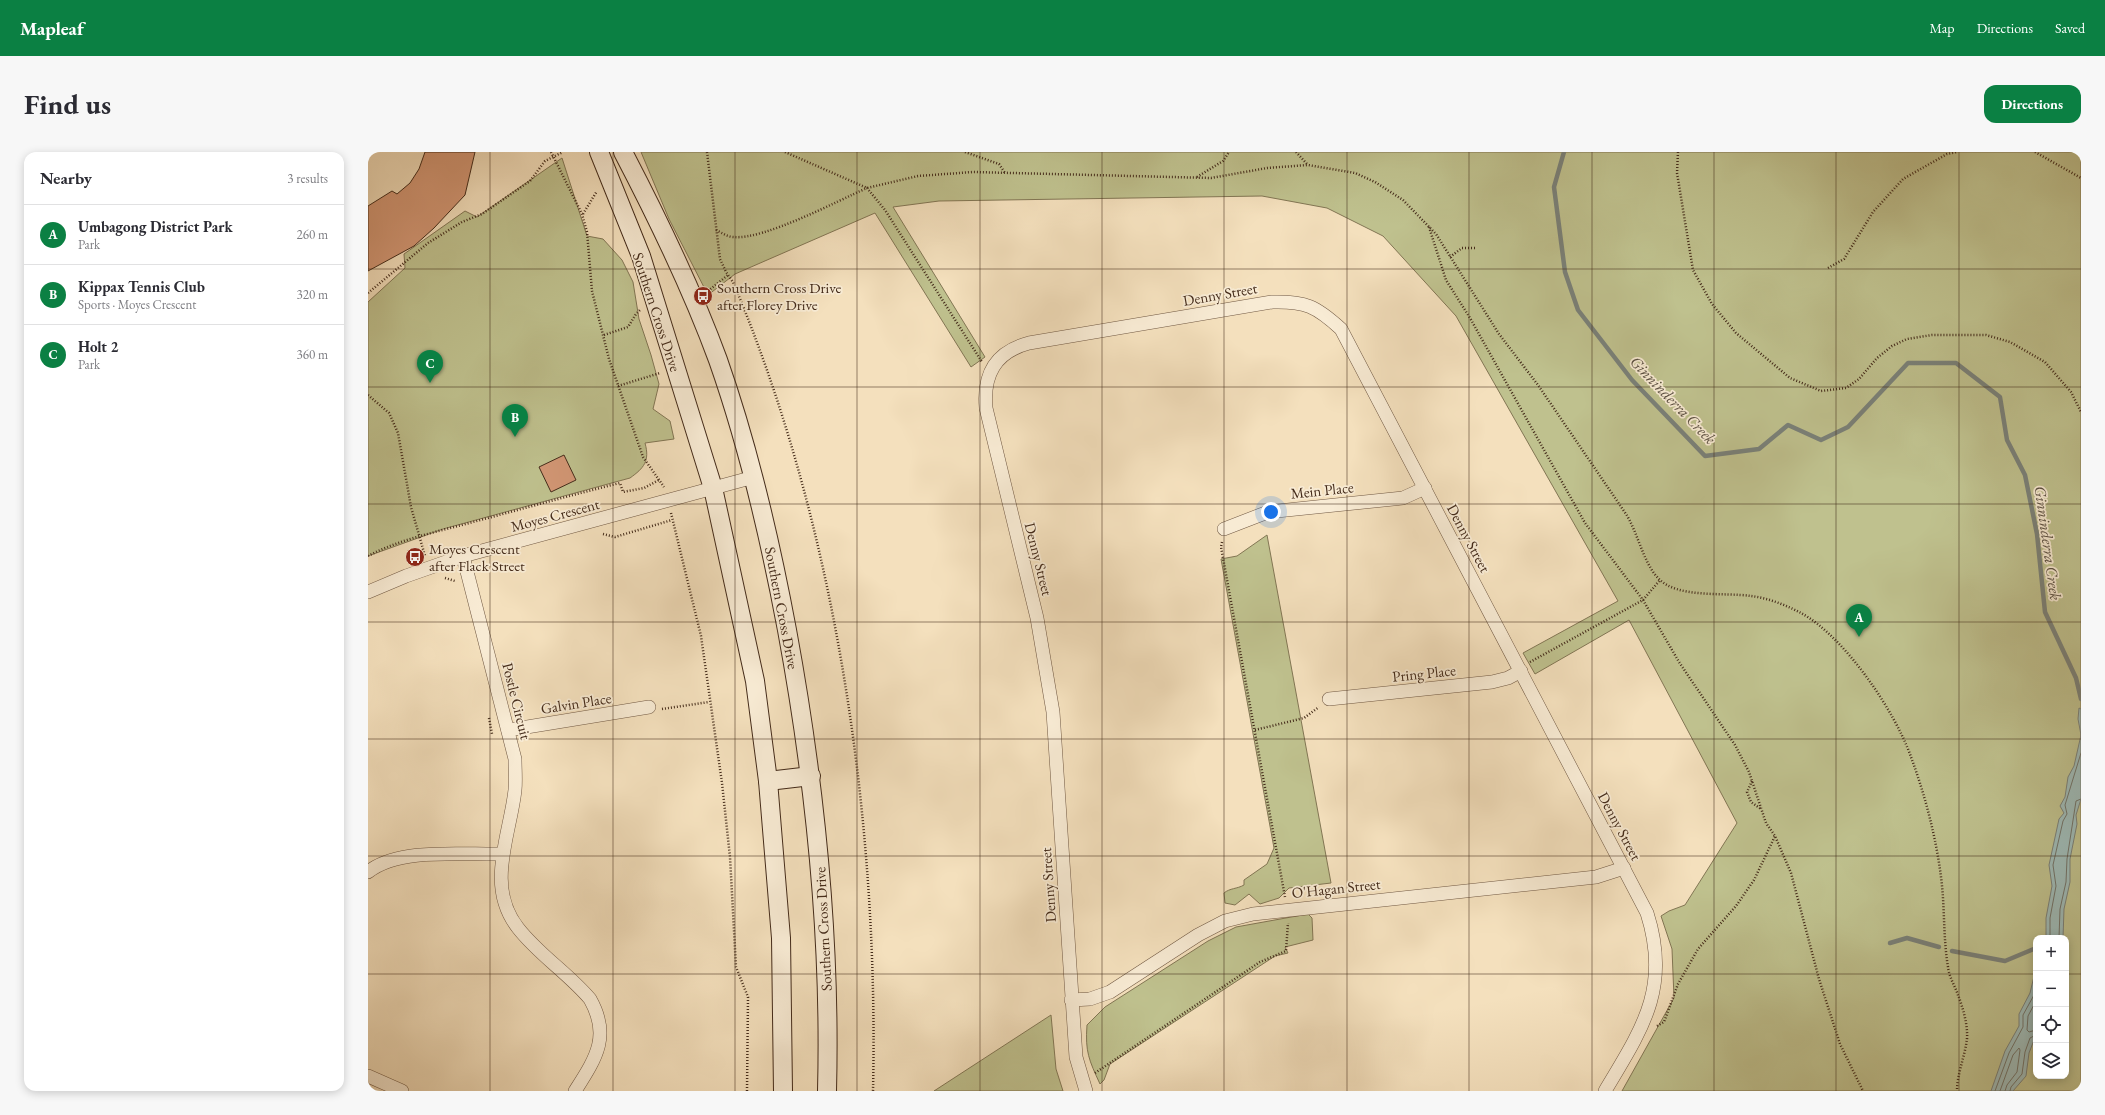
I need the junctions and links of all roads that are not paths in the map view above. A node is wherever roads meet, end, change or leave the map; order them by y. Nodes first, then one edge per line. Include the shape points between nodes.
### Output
1 (622, 152) edge
2 (600, 153) edge
3 (754, 477) junction
4 (713, 488) junction
5 (1425, 488) junction
6 (1224, 529) road end
7 (463, 556) junction
8 (368, 592) edge
9 (1520, 670) junction
10 (1329, 699) road end
11 (649, 707) road end
12 (508, 730) junction
13 (811, 776) junction
14 (768, 781) junction
15 (502, 854) junction
16 (1624, 868) junction
17 (368, 872) edge
18 (1071, 1000) junction
19 (368, 1076) edge
20 (1084, 1086) edge
21 (402, 1091) edge
22 (575, 1091) edge
23 (783, 1091) edge
24 (827, 1091) edge
25 (1605, 1091) edge

1 - 3 main road, Southern Cross Drive via 689,289 718,360
2 - 4 main road, Southern Cross Drive via 641,256
3 - 4 street, Moyes Crescent
3 - 13 main road, Southern Cross Drive via 780,596
4 - 7 street, Moyes Crescent
4 - 14 main road, Southern Cross Drive via 756,681
5 - 6 street, Mein Place via 1403,498 1268,512
5 - 9 street, Denny Street
5 - 18 street, Denny Street via 1341,329 1324,314 1305,304 1294,301 1272,302 1029,343 1005,353 993,366 984,391 986,408 1037,618 1053,712
7 - 8 street, Moyes Crescent
7 - 12 street, Postle Circuit
9 - 10 street, Pring Place via 1508,678 1492,682
9 - 16 street, Denny Street
11 - 12 street, Galvin Place
12 - 15 street, Postle Circuit via 515,759 515,789
13 - 14 main road
13 - 24 main road, Southern Cross Drive via 826,982
14 - 23 main road, Southern Cross Drive via 781,938
15 - 17 street via 409,855 385,862
15 - 22 street, Postle Circuit via 500,875 503,896 508,912 517,927 582,989 597,1010 601,1025 601,1041 592,1064
16 - 18 street, O'Hagan Street via 1596,877 1253,914 1226,921 1198,935 1110,992 1090,999
16 - 25 street, Denny Street via 1647,913 1656,961 1652,1000 1636,1038
18 - 20 street, Denny Street via 1076,1057
19 - 21 street

